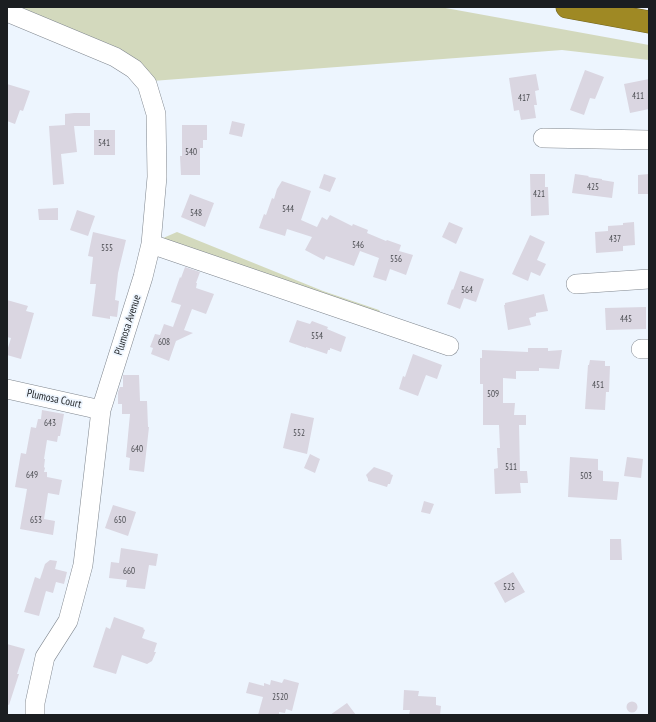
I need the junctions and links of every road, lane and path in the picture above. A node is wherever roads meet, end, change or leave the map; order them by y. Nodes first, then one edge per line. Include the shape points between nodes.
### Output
1 (567, 7) edge
2 (7, 12) edge
3 (649, 22) edge
4 (543, 138) dead end
5 (649, 140) edge
6 (151, 244) junction
7 (649, 279) edge
8 (576, 284) dead end
9 (449, 346) dead end
10 (7, 389) edge
11 (101, 410) junction
12 (35, 715) edge

1 - 3 highway
2 - 6 street, Plumosa Avenue via 115,57 134,70 147,84 156,114 157,177
4 - 5 street
6 - 9 street
6 - 11 street, Plumosa Avenue
7 - 8 street
10 - 11 street, Plumosa Court
11 - 12 street, Plumosa Avenue via 83,565 68,621 45,657 35,703

